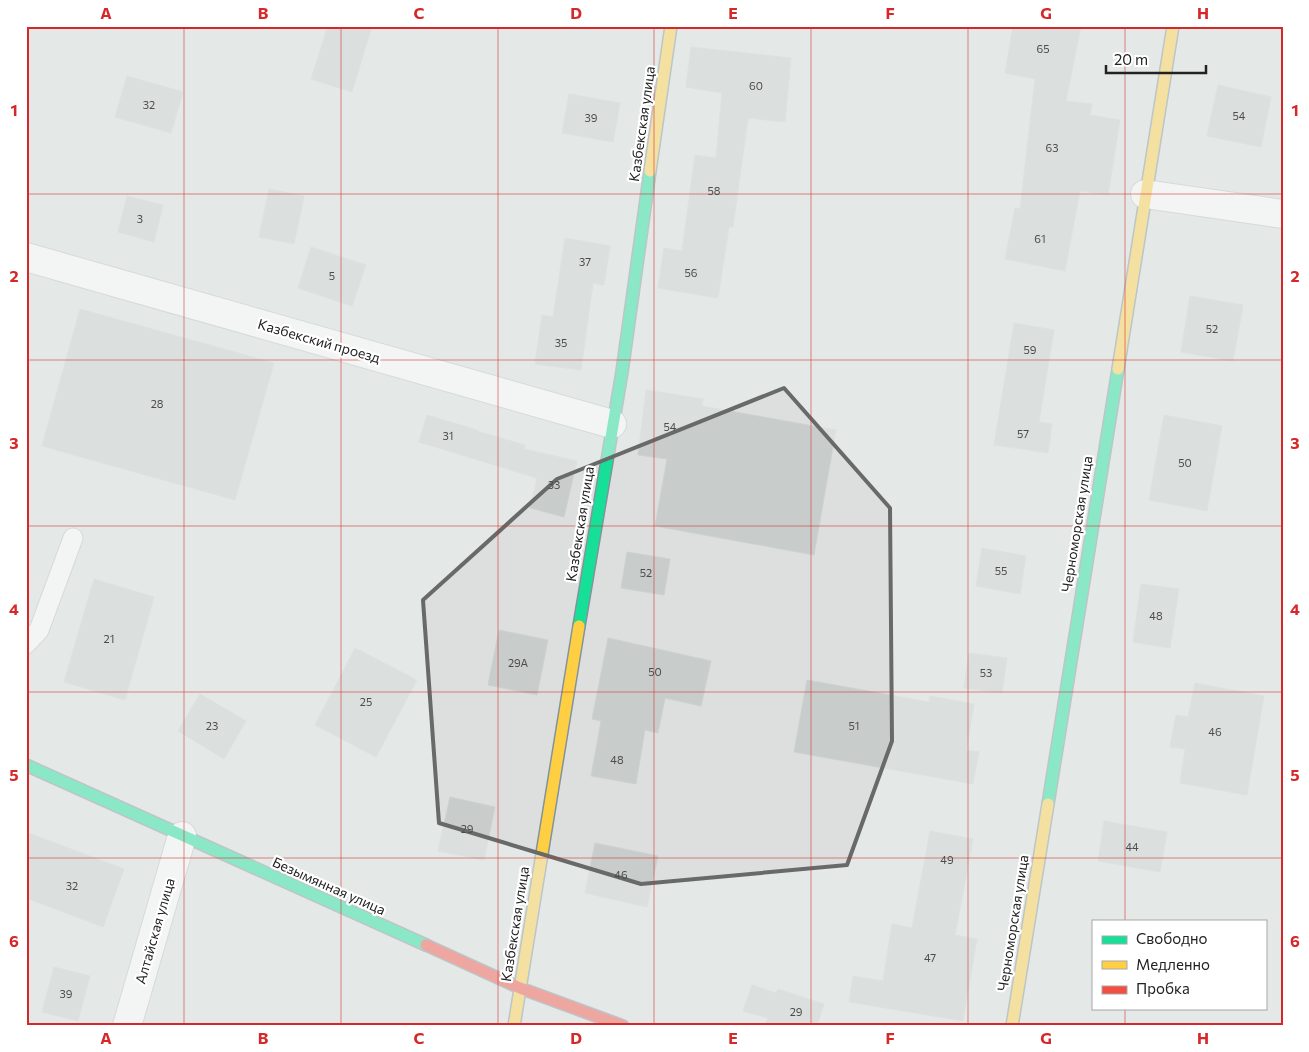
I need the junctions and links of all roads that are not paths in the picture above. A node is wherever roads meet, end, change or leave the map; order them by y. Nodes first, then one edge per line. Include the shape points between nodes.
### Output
1 (671, 26) edge
2 (1173, 26) edge
3 (1145, 194) junction
4 (1283, 214) edge
5 (26, 257) edge
6 (612, 424) junction
7 (73, 538) dead end
8 (26, 644) edge
9 (26, 765) edge
10 (182, 836) junction
11 (520, 988) junction
12 (127, 1026) edge
13 (514, 1026) edge
14 (623, 1026) edge
15 (1012, 1026) edge

1 - 6 street, Казбекская улица
2 - 3 street, Черноморская улица
3 - 4 street
3 - 15 street, Черноморская улица
5 - 6 street, Казбекский проезд
6 - 11 street, Казбекская улица
7 - 8 lane via 39,630
9 - 10 street, Безымянная улица
10 - 11 street, Безымянная улица
10 - 12 street, Алтайская улица
11 - 13 street, Казбекская улица
11 - 14 street, Безымянная улица

